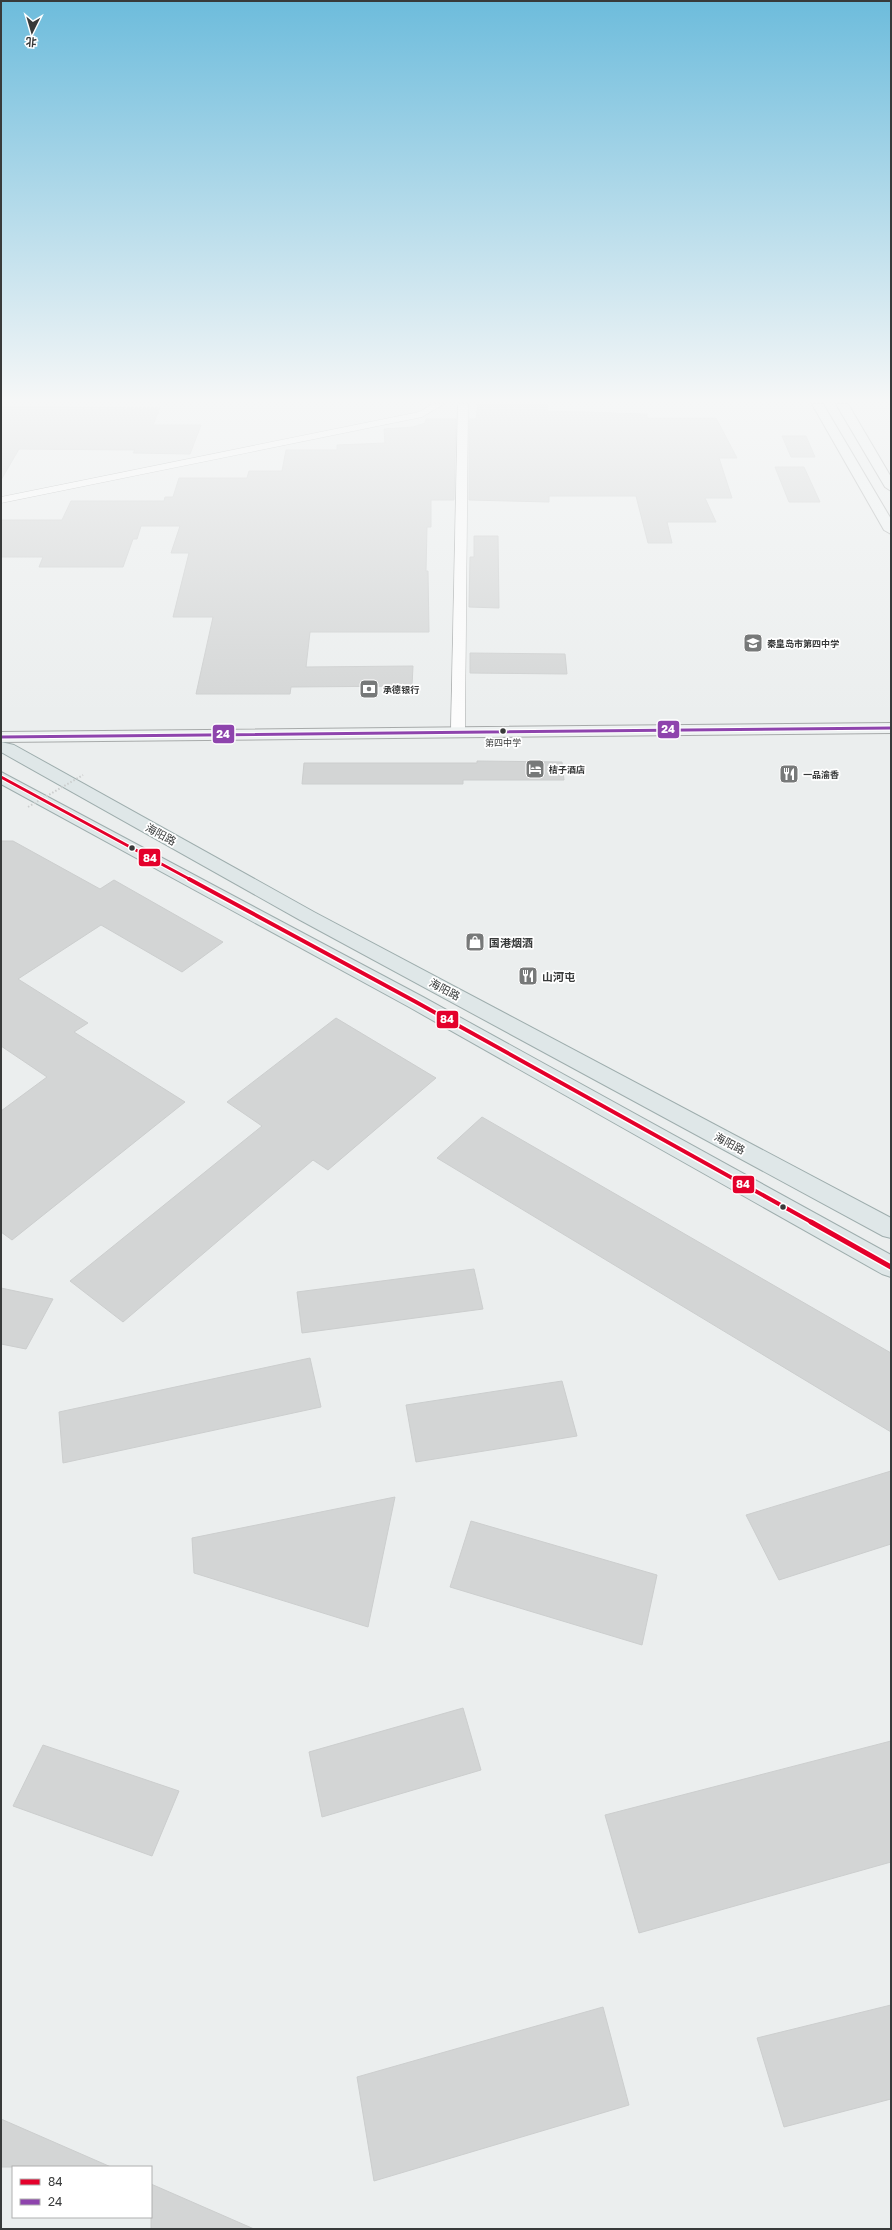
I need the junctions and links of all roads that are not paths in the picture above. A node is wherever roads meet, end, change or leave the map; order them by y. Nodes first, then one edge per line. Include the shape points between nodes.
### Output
1 (461, 508) edge
2 (878, 508) edge
3 (891, 530) edge
4 (891, 728) edge
5 (458, 731) junction
6 (1, 737) edge
7 (1, 747) edge
8 (1, 776) edge
9 (891, 1229) edge
10 (891, 1267) edge

1 - 5 street
2 - 3 main road
4 - 5 main road
5 - 6 main road
7 - 9 main road, 海阳路 via 8,748 307,916
8 - 10 main road via 409,998

